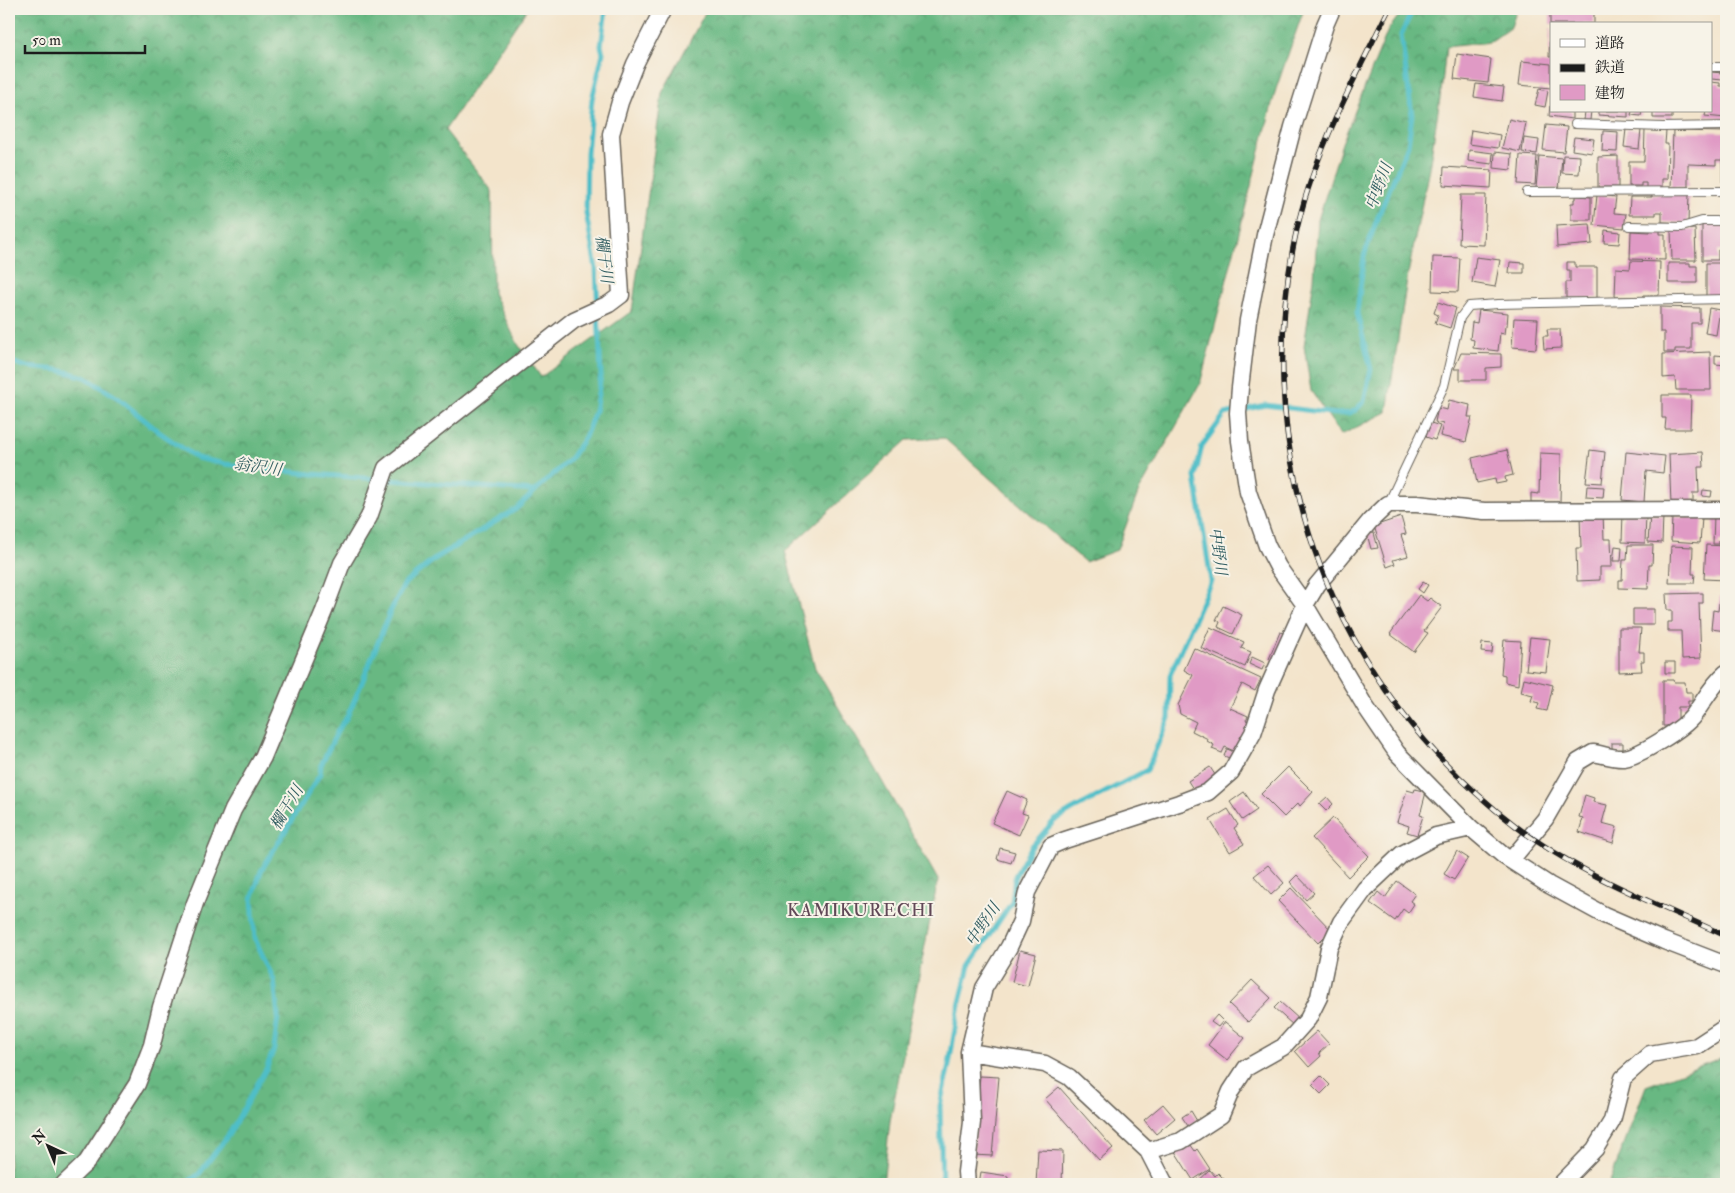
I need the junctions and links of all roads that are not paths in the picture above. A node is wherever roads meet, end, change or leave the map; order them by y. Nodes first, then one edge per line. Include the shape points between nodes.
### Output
1 (662, 9) edge
2 (1332, 9) edge
3 (1712, 67) edge
4 (1726, 68) edge
5 (1574, 124) dead end
6 (1726, 126) edge
7 (1726, 191) edge
8 (1527, 192) dead end
9 (1726, 221) edge
10 (1629, 226) dead end
11 (1726, 299) edge
12 (1388, 504) junction
13 (1726, 510) edge
14 (1305, 605) junction
15 (1726, 673) edge
16 (1471, 828) junction
17 (1511, 860) junction
18 (1726, 965) edge
19 (1726, 1027) edge
20 (969, 1052) junction
21 (1148, 1151) junction
22 (64, 1184) edge
23 (967, 1184) edge
24 (1165, 1184) edge
25 (1561, 1184) edge

1 - 22 street via 632,72 611,134 621,295 610,304 574,320 386,468 369,517 342,563 263,757 233,810 202,886 137,1084 87,1162
2 - 14 street via 1293,127 1265,235 1248,320 1238,413 1248,492 1267,546
3 - 4 lane
5 - 6 lane
7 - 8 lane
9 - 10 lane via 1702,221 1682,227
11 - 12 lane via 1469,306 1460,318 1444,386
12 - 13 street via 1484,511
12 - 14 street via 1342,554
14 - 16 street via 1397,753
14 - 20 street via 1266,690 1253,733 1232,772 1208,792 1051,846 1027,892 1021,921 1009,947 984,988
15 - 17 street via 1715,682 1692,718 1674,733 1623,758 1593,753 1578,762 1544,819
16 - 17 street
16 - 21 street via 1436,836 1402,854 1365,889 1341,922 1329,948 1319,997 1308,1019 1283,1047 1246,1068 1221,1115 1181,1141
17 - 18 street via 1604,915
19 - 25 street via 1698,1046 1650,1054 1623,1078 1612,1121 1595,1150
20 - 21 street via 1045,1064 1061,1072
20 - 23 street via 972,1122
21 - 24 street

